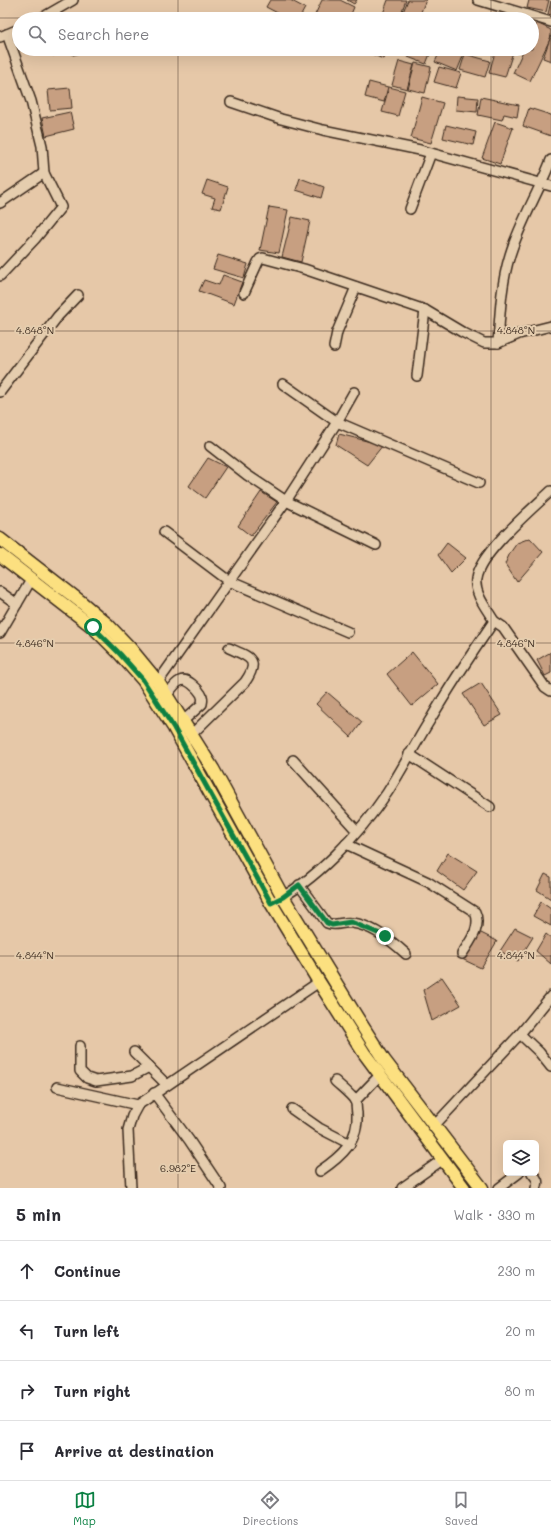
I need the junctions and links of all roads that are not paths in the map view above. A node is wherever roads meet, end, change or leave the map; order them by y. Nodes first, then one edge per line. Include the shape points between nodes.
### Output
1 (73, 0) edge
2 (478, 0) edge
3 (52, 12) edge
4 (518, 12) edge
5 (539, 18) edge
6 (551, 22) edge
7 (3, 36) edge
8 (231, 102) dead end
9 (431, 153) junction
10 (551, 160) edge
11 (44, 173) junction
12 (547, 184) edge
13 (0, 203) edge
14 (410, 209) dead end
15 (0, 276) edge
16 (356, 287) junction
17 (244, 293) dead end
18 (78, 295) dead end
19 (425, 310) junction
20 (551, 326) edge
21 (498, 343) junction
22 (334, 347) dead end
23 (416, 376) dead end
24 (283, 384) dead end
25 (0, 392) edge
26 (354, 392) dead end
27 (337, 422) junction
28 (210, 446) dead end
29 (479, 483) dead end
30 (551, 490) edge
31 (286, 501) junction
32 (164, 532) dead end
33 (0, 539) edge
34 (376, 545) dead end
35 (0, 555) edge
36 (31, 580) junction
37 (229, 581) junction
38 (0, 592) edge
39 (17, 604) junction
40 (494, 621) junction
41 (348, 632) dead end
42 (0, 633) edge
43 (229, 648) dead end
44 (158, 682) junction
45 (551, 691) edge
46 (166, 695) junction
47 (183, 721) junction
48 (191, 735) junction
49 (409, 754) junction
50 (293, 760) dead end
51 (490, 808) dead end
52 (357, 831) junction
53 (346, 844) junction
54 (299, 885) junction
55 (283, 897) junction
56 (271, 903) junction
57 (406, 954) dead end
58 (462, 954) dead end
59 (319, 982) junction
60 (551, 996) edge
61 (520, 1034) junction
62 (80, 1046) dead end
63 (134, 1052) dead end
64 (149, 1067) junction
65 (551, 1067) edge
66 (380, 1075) junction
67 (335, 1081) dead end
68 (167, 1085) junction
69 (56, 1087) dead end
70 (154, 1093) junction
71 (355, 1101) junction
72 (138, 1105) junction
73 (292, 1109) dead end
74 (434, 1126) junction
75 (350, 1144) junction
76 (442, 1160) junction
77 (320, 1171) dead end
78 (514, 1176) edge
79 (535, 1176) edge
80 (132, 1188) edge
81 (221, 1188) edge
82 (402, 1188) edge
83 (464, 1188) edge
84 (482, 1188) edge
85 (499, 1188) edge
86 (536, 1188) edge

1 - 3 street
2 - 4 street
5 - 6 street
7 - 11 street via 31,101 42,146
8 - 9 street via 323,130
9 - 12 street
9 - 14 street
10 - 12 street
11 - 13 street
11 - 15 street via 61,207
12 - 21 street via 525,220 510,254 500,308
16 - 17 street via 263,258 258,262
16 - 19 street
16 - 22 street via 337,332
18 - 25 street via 58,316
19 - 21 street via 484,343
19 - 23 street
20 - 21 street via 519,334
24 - 27 street
26 - 27 street
27 - 29 street
27 - 31 street
28 - 31 street
30 - 40 street via 497,544 480,566 476,580 477,589
31 - 34 street
31 - 37 street
32 - 37 street
33 - 44 main road via 108,624
35 - 36 main road
36 - 39 street
36 - 56 main road via 93,627 143,680 174,728
37 - 41 street
37 - 44 street
38 - 39 street
39 - 42 street
40 - 45 street via 503,627 545,687
40 - 49 street via 458,673
43 - 48 street via 252,662 250,676
44 - 46 main road
46 - 47 main road
46 - 47 street via 180,681 185,680 201,693 202,704
47 - 48 main road
48 - 55 main road
49 - 51 street
49 - 52 street via 387,793
50 - 52 street
52 - 53 street
53 - 54 street
53 - 58 street via 428,882 475,912 478,918 477,927
54 - 55 street
54 - 57 street via 327,923 332,925 351,922 361,925 385,936
55 - 56 street
55 - 74 main road via 384,1060
56 - 59 main road
59 - 66 main road
59 - 68 street
60 - 61 street
61 - 65 street
61 - 74 street
62 - 64 street via 80,1071 87,1078 96,1081 132,1076
63 - 64 street
64 - 68 street
66 - 71 street
66 - 76 main road
67 - 71 street
68 - 70 street
69 - 72 street
70 - 72 street
70 - 81 street
71 - 75 street via 356,1130
72 - 80 street via 128,1130
73 - 75 street via 319,1128
74 - 84 main road
75 - 77 street
76 - 82 street
76 - 83 main road
78 - 85 street
79 - 86 street via 539,1184

